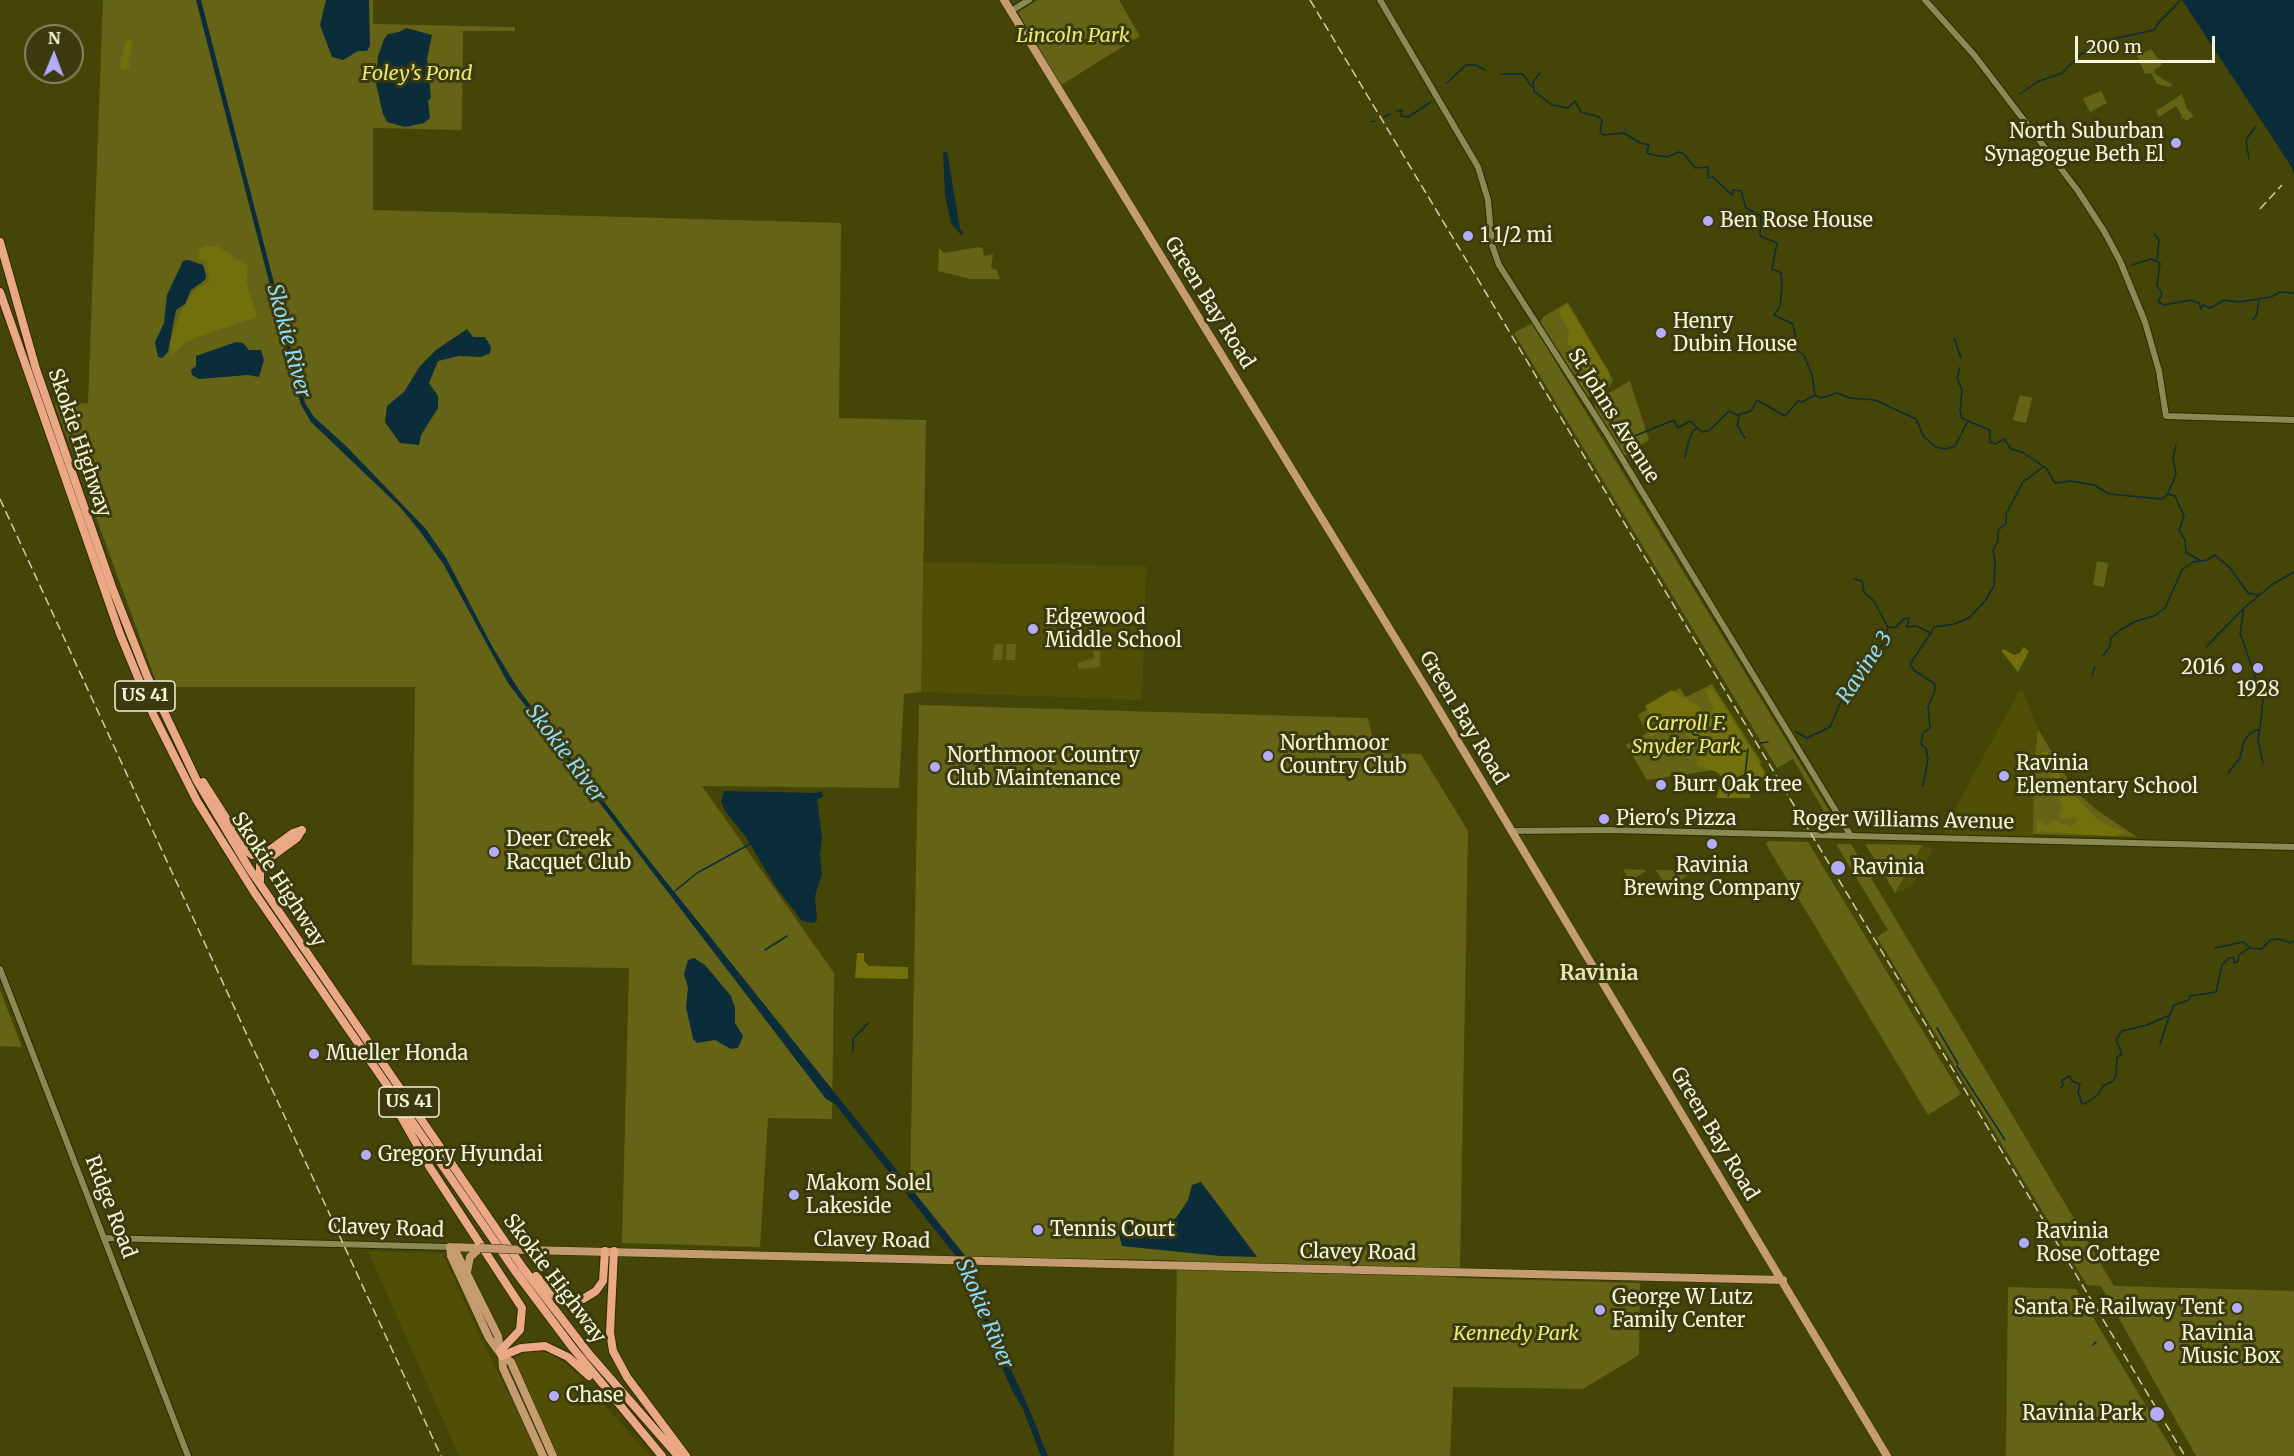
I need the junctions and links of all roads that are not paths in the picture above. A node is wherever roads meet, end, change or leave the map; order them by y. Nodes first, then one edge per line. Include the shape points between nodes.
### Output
1 (1004, 0) edge
2 (1029, 0) edge
3 (1380, 0) edge
4 (1925, 0) edge
5 (1011, 11) junction
6 (0, 242) edge
7 (0, 292) edge
8 (2294, 420) edge
9 (174, 736) junction
10 (1512, 831) junction
11 (1851, 836) junction
12 (2294, 847) edge
13 (263, 890) junction
14 (0, 969) edge
15 (369, 1060) junction
16 (462, 1178) junction
17 (104, 1238) junction
18 (450, 1247) junction
19 (480, 1248) junction
20 (576, 1251) junction
21 (610, 1251) junction
22 (605, 1273) junction
23 (467, 1275) junction
24 (1783, 1280) junction
25 (501, 1354) junction
26 (635, 1424) junction
27 (188, 1456) edge
28 (543, 1456) edge
29 (554, 1456) edge
30 (662, 1456) edge
31 (678, 1456) edge
32 (686, 1456) edge
33 (1887, 1456) edge

1 - 5 main road, Green Bay Road
2 - 5 street
3 - 11 street, St Johns Avenue via 1478,167 1499,265
4 - 8 street via 1975,56 2078,190 2104,231 2144,320 2159,371 2166,416
5 - 10 main road, Green Bay Road
6 - 9 highway, Skokie Highway / US 41 via 47,402 134,645
7 - 15 highway, Skokie Highway / US 41 via 120,634 153,714 232,859
9 - 13 highway, Skokie Highway / US 41 via 218,819
9 - 13 highway via 252,855 264,855 302,830 260,865 258,877
10 - 11 street, Roger Williams Avenue
10 - 24 main road, Green Bay Road
11 - 12 street, Roger Williams Avenue
13 - 16 highway, Skokie Highway / US 41
14 - 17 street, Ridge Road
15 - 25 highway via 429,1166 522,1308 520,1330
15 - 26 highway, Skokie Highway / US 41 via 514,1271
16 - 22 highway via 555,1296 572,1300 588,1296 600,1286
16 - 31 highway, Skokie Highway / US 41 via 558,1315
17 - 18 street, Clavey Road
17 - 27 street, Ridge Road
18 - 19 main road, Clavey Road
18 - 23 main road
18 - 25 main road via 489,1338
19 - 20 main road, Clavey Road, bridge
19 - 23 main road via 470,1257
20 - 21 main road, Clavey Road
20 - 22 main road via 600,1259
21 - 22 highway
21 - 24 main road, Clavey Road
21 - 32 highway via 613,1351 627,1377
23 - 25 main road via 498,1336
24 - 33 main road, Green Bay Road
25 - 26 highway via 532,1345 560,1352 576,1362
25 - 28 main road via 503,1369
25 - 29 main road via 511,1362
26 - 30 highway, Skokie Highway / US 41

